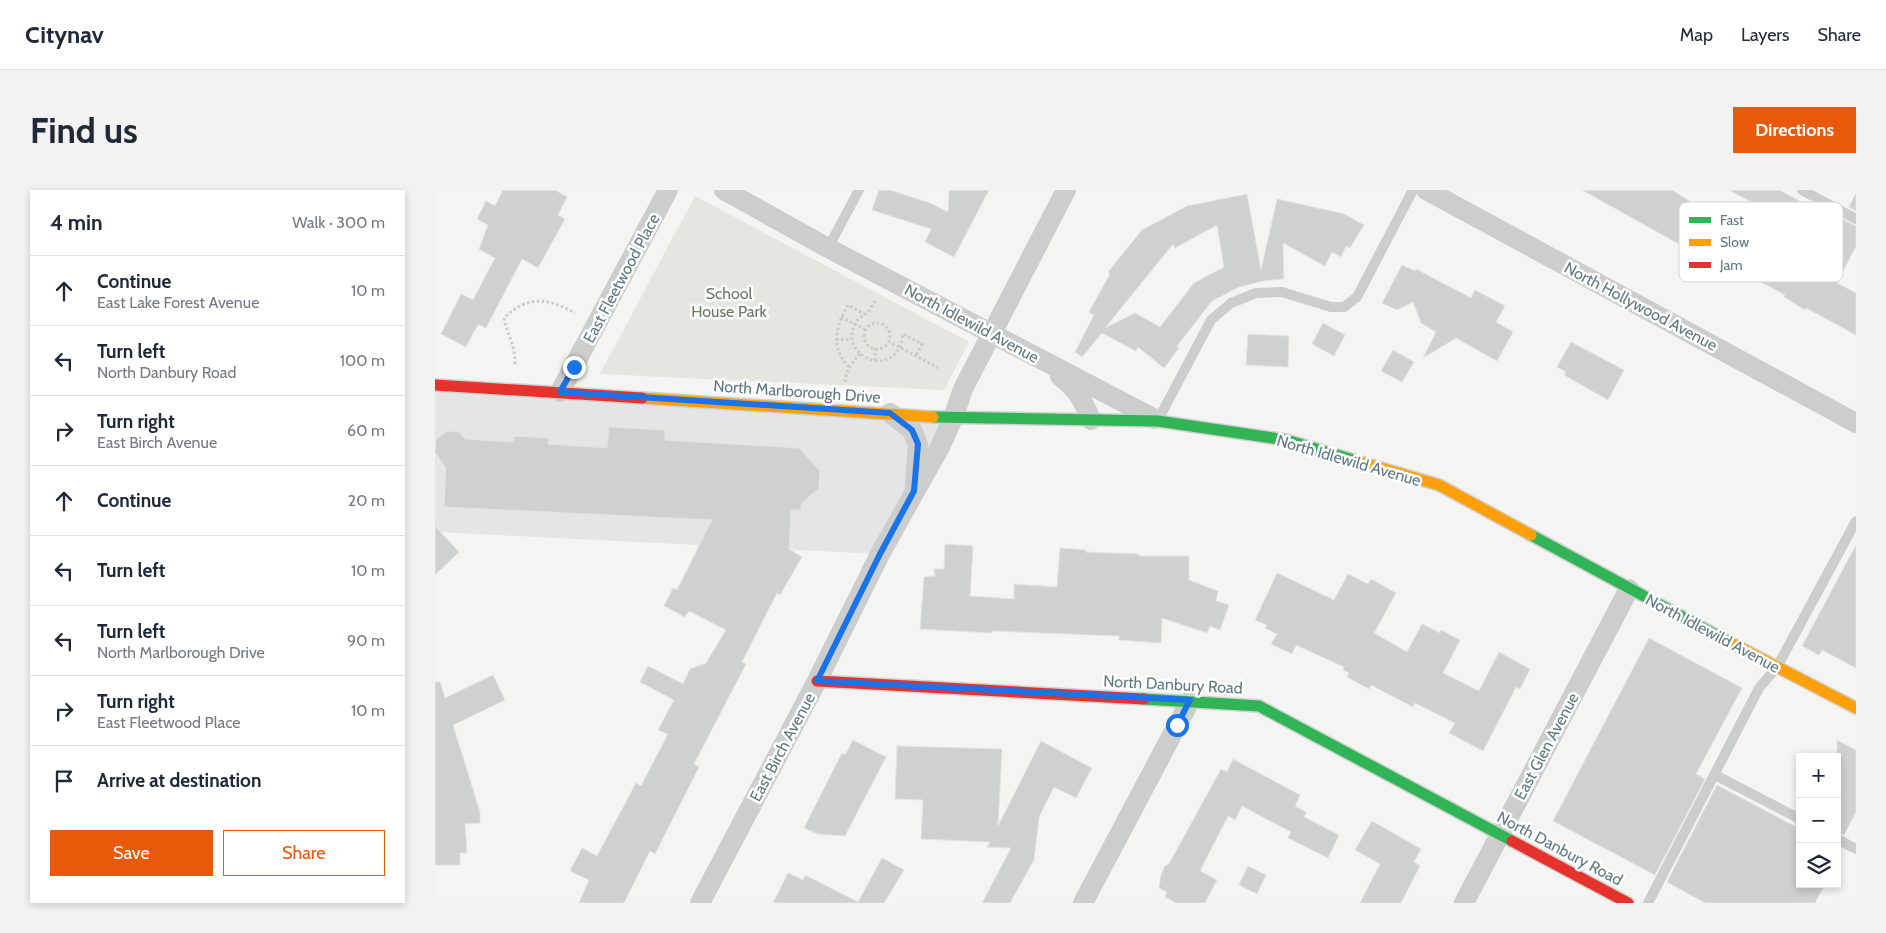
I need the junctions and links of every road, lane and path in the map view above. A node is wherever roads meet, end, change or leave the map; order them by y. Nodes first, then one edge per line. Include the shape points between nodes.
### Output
1 (668, 190) edge
2 (724, 190) edge
3 (859, 190) edge
4 (1067, 190) edge
5 (1413, 190) edge
6 (1426, 190) edge
7 (1802, 190) edge
8 (1824, 202) edge
9 (1843, 212) edge
10 (1856, 219) edge
11 (828, 248) junction
12 (875, 301) dead end
13 (575, 313) dead end
14 (865, 314) junction
15 (841, 316) junction
16 (854, 324) junction
17 (866, 330) junction
18 (993, 333) junction
19 (851, 339) junction
20 (836, 340) junction
21 (888, 342) junction
22 (875, 348) junction
23 (900, 348) junction
24 (860, 354) junction
25 (916, 356) junction
26 (1040, 358) junction
27 (875, 362) junction
28 (515, 364) dead end
29 (849, 367) junction
30 (939, 368) dead end
31 (845, 382) dead end
32 (435, 385) edge
33 (560, 392) junction
34 (890, 413) junction
35 (953, 418) junction
36 (1091, 420) junction
37 (1158, 421) junction
38 (1856, 422) edge
39 (914, 491) junction
40 (1856, 521) edge
41 (1629, 589) junction
42 (1777, 667) junction
43 (817, 681) junction
44 (1190, 700) junction
45 (1856, 708) edge
46 (1715, 775) junction
47 (1796, 817) edge
48 (1499, 834) junction
49 (1841, 841) edge
50 (1856, 849) edge
51 (700, 903) edge
52 (1083, 903) edge
53 (1464, 903) edge
54 (1628, 903) edge
55 (1648, 903) edge

1 - 33 street, East Fleetwood Place
2 - 11 street, North Idlewild Avenue
3 - 11 lane
4 - 18 street, East Birch Avenue
5 - 37 lane via 1357,297 1345,307 1331,307 1282,292 1256,293 1231,303 1211,320
6 - 38 street, North Hollywood Avenue
7 - 8 lane
9 - 10 lane
11 - 18 street, North Idlewild Avenue
12 - 14 path
13 - 28 path via 560,305 536,301 511,311 504,318 516,354
14 - 15 path via 848,305
14 - 16 path
15 - 16 path
15 - 20 path
16 - 17 path
16 - 19 path
17 - 21 path via 874,323 883,324 890,334
17 - 22 path via 865,340
18 - 26 street, North Idlewild Avenue
18 - 35 street, East Birch Avenue via 963,389
19 - 20 path
19 - 24 path
20 - 29 path via 839,352
21 - 22 path
21 - 23 path
22 - 27 path
23 - 25 path
23 - 25 path via 903,334 922,344
23 - 27 path via 892,357
24 - 27 path
24 - 29 path
25 - 30 path
26 - 36 street via 1072,385 1083,399
26 - 37 street, North Idlewild Avenue
29 - 31 path
32 - 33 street, North Marlborough Drive
33 - 34 street, North Marlborough Drive
34 - 35 street, North Marlborough Drive
34 - 39 street via 912,430 918,444
35 - 36 street, North Marlborough Drive
35 - 39 street, East Birch Avenue
36 - 37 street, North Marlborough Drive
37 - 41 street, North Idlewild Avenue via 1286,440 1439,485
39 - 43 street, East Birch Avenue
40 - 42 lane
41 - 42 street, North Idlewild Avenue
41 - 48 street, East Glen Avenue
42 - 45 street, North Idlewild Avenue
42 - 46 lane via 1759,688
43 - 44 street, North Danbury Road
43 - 51 street, East Birch Avenue
44 - 48 street, North Danbury Road via 1259,706
44 - 52 street
46 - 47 lane
46 - 55 lane
48 - 53 street, East Glen Avenue
48 - 54 street, North Danbury Road
49 - 50 lane

